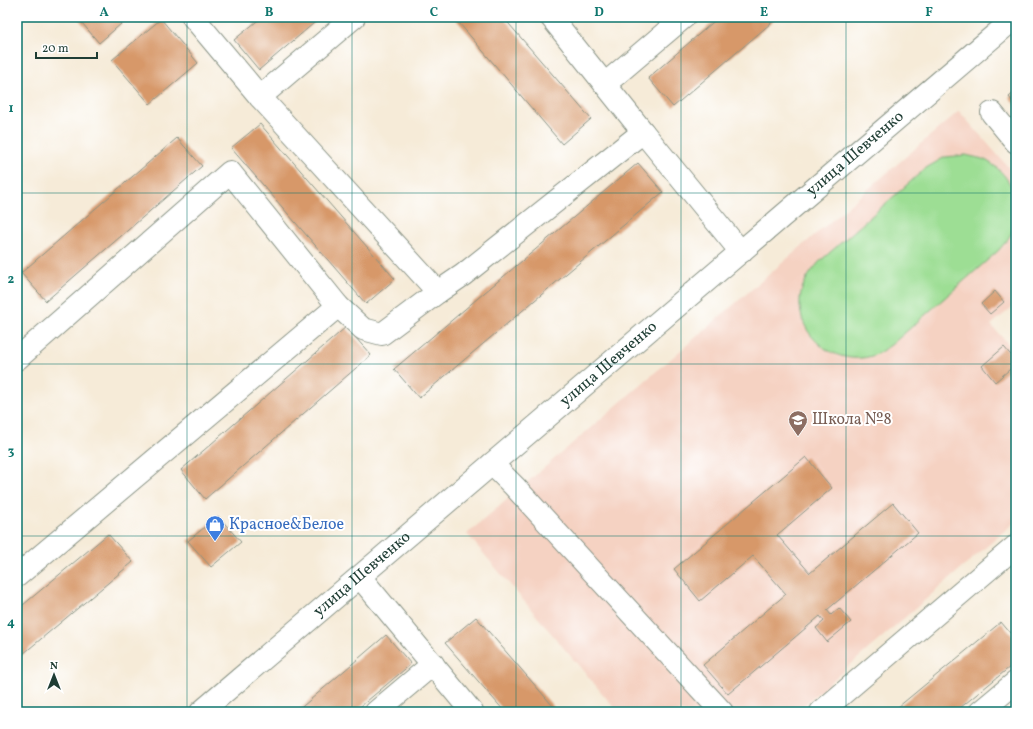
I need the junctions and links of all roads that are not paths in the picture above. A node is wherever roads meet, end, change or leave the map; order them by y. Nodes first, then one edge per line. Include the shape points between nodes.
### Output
1 (193, 17) edge
2 (354, 17) edge
3 (551, 17) edge
4 (684, 17) edge
5 (1016, 17) edge
6 (605, 84) junction
7 (260, 96) junction
8 (992, 113) dead end
9 (643, 132) junction
10 (1016, 142) edge
11 (741, 252) junction
12 (438, 292) junction
13 (338, 306) junction
14 (17, 359) edge
15 (492, 464) junction
16 (1016, 546) edge
17 (17, 576) edge
18 (360, 576) junction
19 (433, 664) junction
20 (1016, 682) edge
21 (201, 712) edge
22 (376, 712) edge
23 (472, 712) edge
24 (722, 712) edge
25 (821, 712) edge
26 (980, 712) edge

1 - 7 street
2 - 7 street
3 - 6 street
4 - 6 street
5 - 11 street, улица Шевченко
6 - 9 street
7 - 12 street
8 - 10 street
9 - 11 street
9 - 12 street
11 - 15 street, улица Шевченко
12 - 13 street via 382,334 364,329
13 - 14 street via 230,172
13 - 17 street
15 - 18 street, улица Шевченко
15 - 24 street
16 - 25 street
18 - 19 street
18 - 21 street, улица Шевченко
19 - 22 street
19 - 23 street
20 - 26 street

